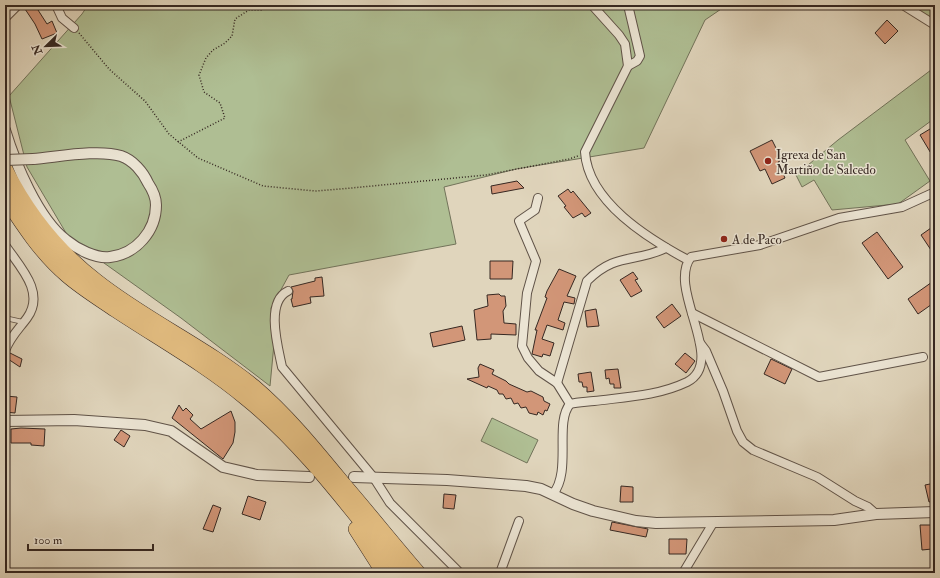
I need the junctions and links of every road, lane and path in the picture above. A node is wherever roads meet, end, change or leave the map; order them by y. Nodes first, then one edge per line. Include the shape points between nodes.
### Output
1 (18, 5) edge
2 (56, 5) edge
3 (288, 5) edge
4 (592, 5) edge
5 (628, 5) edge
6 (903, 5) edge
7 (5, 18) edge
8 (935, 25) edge
9 (74, 28) joint
10 (628, 66) junction
11 (5, 130) edge
12 (178, 142) junction
13 (585, 152) junction
14 (5, 160) edge
15 (5, 169) edge
16 (935, 192) edge
17 (5, 197) edge
18 (538, 198) dead end
19 (5, 245) edge
20 (666, 248) junction
21 (688, 260) junction
22 (288, 291) dead end
23 (692, 314) junction
24 (5, 318) edge
25 (23, 322) junction
26 (699, 342) junction
27 (5, 351) edge
28 (923, 357) dead end
29 (557, 383) junction
30 (570, 404) junction
31 (5, 421) edge
32 (313, 473) junction
33 (354, 477) dead end
34 (374, 478) junction
35 (553, 494) junction
36 (359, 503) junction
37 (935, 512) edge
38 (876, 514) junction
39 (519, 521) dead end
40 (713, 523) junction
41 (384, 573) edge
42 (403, 573) edge
43 (418, 573) edge
44 (426, 573) edge
45 (460, 573) edge
46 (500, 573) edge
47 (683, 573) edge

1 - 7 street
2 - 9 street via 62,18
3 - 12 path via 249,10 235,19 232,36 206,58 199,75 204,92 220,103 225,118
4 - 10 street via 622,40 628,56
5 - 10 street via 640,56
6 - 8 street
9 - 12 path via 109,69 145,101
10 - 13 street
11 - 14 street, bridge via 18,168 52,225 65,240 88,253 109,257 121,254 147,236 154,221 156,204 148,182 135,165 122,156 106,153 33,159
12 - 13 path via 198,158 263,186 315,191 486,175 569,159
13 - 20 street via 585,162 604,198 631,223
15 - 36 highway via 32,216 75,264 97,282 204,351 254,388 302,433
16 - 21 street via 902,207 839,218 760,244 694,255
17 - 32 highway via 21,223 49,258 67,275 246,397 280,426
18 - 29 street via 535,210 519,221 536,261 527,293 522,346 524,353 539,371
19 - 25 street via 30,282 35,294 33,306
20 - 21 street
20 - 29 street via 656,253 612,263 597,271 587,281
21 - 23 street via 686,283
22 - 34 street via 279,298 274,308 282,367
23 - 26 street
23 - 28 street via 818,377
24 - 25 lane
25 - 27 street
26 - 30 street via 701,365 694,377 687,382 651,394
26 - 38 street via 706,350 743,442 753,450 817,477
29 - 30 street
30 - 35 street via 565,416 562,479
31 - 32 street via 74,420 144,425 171,432 223,467 257,475
32 - 41 highway
32 - 42 highway
33 - 34 street
34 - 35 street via 526,486
34 - 45 street via 390,503
35 - 40 street via 594,511 636,521
36 - 43 highway
36 - 44 highway
37 - 38 street
38 - 40 street via 834,520
39 - 46 street
40 - 47 street

